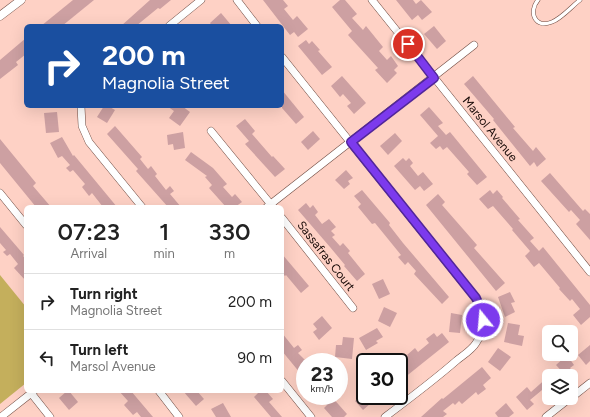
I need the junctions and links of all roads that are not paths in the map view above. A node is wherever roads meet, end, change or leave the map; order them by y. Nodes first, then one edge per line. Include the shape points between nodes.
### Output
1 (21, 0) edge
2 (202, 0) edge
3 (237, 0) edge
4 (372, 0) edge
5 (538, 0) edge
6 (580, 0) edge
7 (0, 16) edge
8 (172, 24) edge
9 (256, 24) edge
10 (474, 45) dead end
11 (284, 58) edge
12 (434, 78) junction
13 (81, 108) edge
14 (211, 131) dead end
15 (351, 142) junction
16 (0, 193) edge
17 (140, 205) edge
18 (269, 205) edge
19 (271, 205) edge
20 (284, 221) edge
21 (24, 223) edge
22 (590, 272) edge
23 (353, 308) dead end
24 (284, 383) edge
25 (590, 383) edge
26 (578, 392) edge
27 (31, 393) edge
28 (33, 393) edge
29 (161, 393) edge
30 (562, 405) edge
31 (1, 417) edge
32 (50, 417) edge
33 (179, 417) edge
34 (311, 417) edge
35 (385, 417) edge
36 (546, 417) edge

1 - 7 street
2 - 8 street
3 - 9 street
4 - 12 street, Marsol Avenue
5 - 6 lane via 534,6 534,17 543,23 554,21
10 - 12 street
11 - 15 street
12 - 15 street
12 - 22 street, Marsol Avenue
13 - 17 street via 82,126 89,142
14 - 18 street
15 - 19 street
15 - 35 street via 476,298 483,320 476,344
16 - 21 street
20 - 23 street, Sassafras Court
24 - 34 street
25 - 26 street
27 - 31 street
28 - 32 street
29 - 33 street
30 - 36 street

